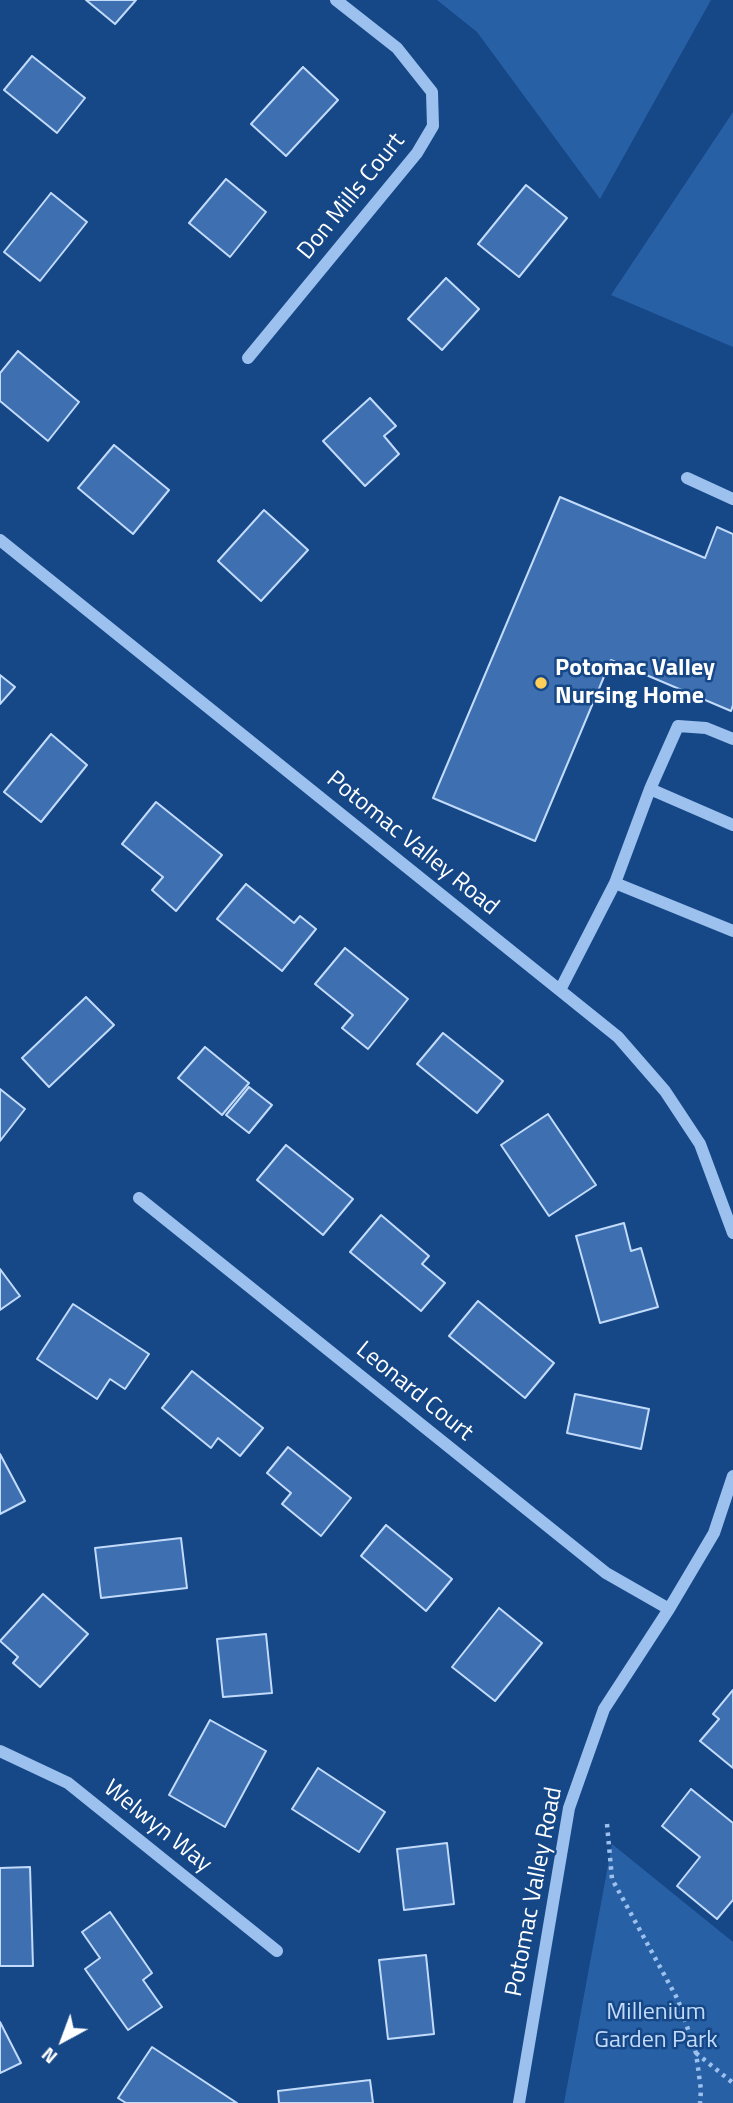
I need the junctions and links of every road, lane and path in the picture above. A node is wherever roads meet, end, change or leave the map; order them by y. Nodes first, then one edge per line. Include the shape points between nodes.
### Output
1 (337, 0) edge
2 (248, 358) dead end
3 (687, 478) dead end
4 (733, 499) edge
5 (0, 540) edge
6 (733, 739) edge
7 (650, 789) junction
8 (733, 825) edge
9 (615, 883) junction
10 (733, 931) edge
11 (560, 990) junction
12 (139, 1198) dead end
13 (733, 1233) edge
14 (733, 1475) edge
15 (669, 1609) junction
16 (0, 1751) edge
17 (607, 1824) dead end
18 (277, 1951) dead end
19 (696, 2053) junction
20 (733, 2083) edge
21 (519, 2103) edge
22 (699, 2103) edge

1 - 2 street, Don Mills Court via 397,48 432,92 433,126 417,153
3 - 4 street
5 - 11 street, Potomac Valley Road
6 - 7 street via 706,728 678,726
7 - 8 street
7 - 9 street
9 - 10 street
9 - 11 street
11 - 13 street, Potomac Valley Road via 618,1037 665,1091 700,1144
12 - 15 street, Leonard Court via 606,1573
14 - 15 street, Potomac Valley Road via 714,1533
15 - 21 street, Potomac Valley Road via 604,1709 569,1808
16 - 18 street, Welwyn Way via 68,1783
17 - 19 path via 612,1879 678,2000
19 - 20 path
19 - 22 path

